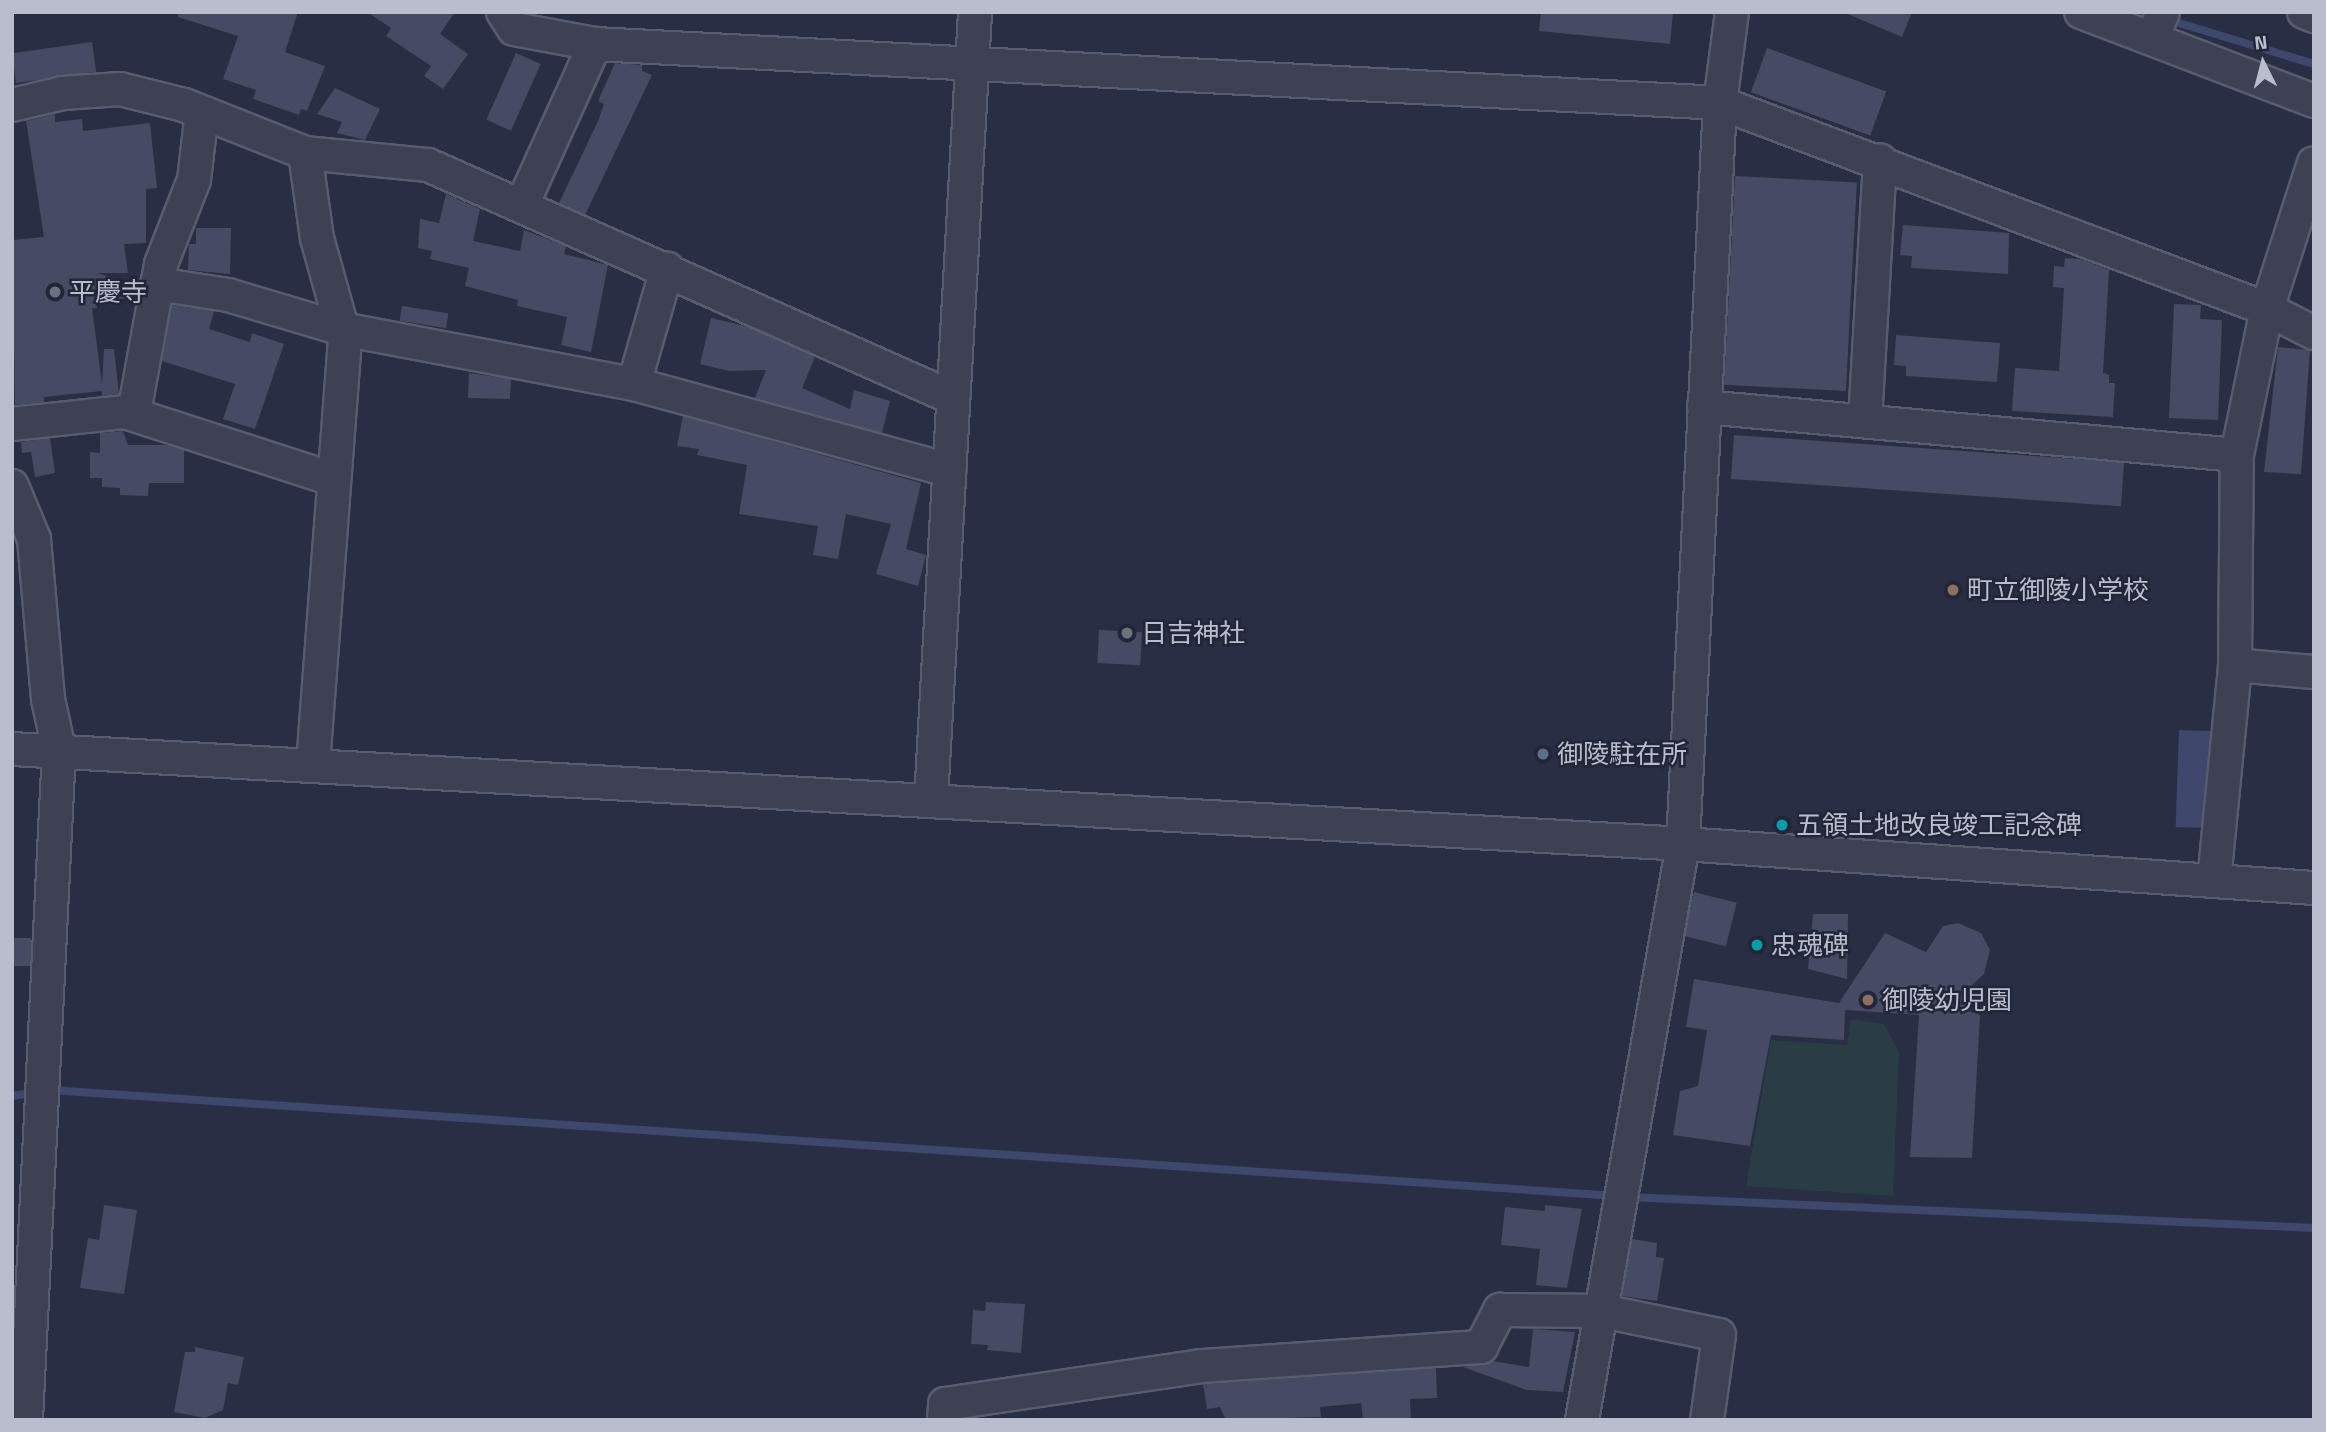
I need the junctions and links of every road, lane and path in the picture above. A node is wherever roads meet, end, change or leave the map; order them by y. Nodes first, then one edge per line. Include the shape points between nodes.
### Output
1 (503, 12) edge
2 (975, 12) edge
3 (1732, 12) edge
4 (2081, 12) edge
5 (2304, 12) edge
6 (2314, 16) edge
7 (2158, 25) edge
8 (595, 44) junction
9 (972, 65) junction
10 (2314, 101) edge
11 (1720, 103) junction
12 (12, 105) edge
13 (202, 112) junction
14 (305, 153) junction
15 (1880, 160) junction
16 (2314, 163) edge
17 (522, 205) junction
18 (667, 269) junction
19 (158, 284) junction
20 (2267, 309) junction
21 (342, 329) junction
22 (2314, 333) edge
23 (634, 384) junction
24 (953, 398) junction
25 (1704, 407) junction
26 (134, 413) junction
27 (1866, 421) junction
28 (12, 424) edge
29 (2237, 455) junction
30 (950, 470) junction
31 (333, 479) junction
32 (12, 486) edge
33 (2235, 665) junction
34 (2314, 673) edge
35 (12, 749) edge
36 (59, 750) junction
37 (313, 764) junction
38 (931, 800) junction
39 (1683, 844) junction
40 (2214, 881) junction
41 (2314, 888) edge
42 (1602, 1311) junction
43 (26, 1420) edge
44 (944, 1420) edge
45 (1582, 1420) edge
46 (1707, 1420) edge

1 - 8 street via 514,29
2 - 9 street
3 - 11 street
4 - 7 street
5 - 6 street
7 - 10 street
8 - 9 street
8 - 17 street
9 - 11 street
9 - 24 street
11 - 15 street
11 - 25 street
12 - 13 street via 63,93 120,89
13 - 14 street
13 - 19 street via 194,180
14 - 17 street via 428,165
14 - 21 street via 317,237
15 - 20 street
15 - 27 street
16 - 20 street
17 - 18 street
18 - 23 street
18 - 24 street
19 - 21 street via 228,295
19 - 26 street
20 - 22 street
20 - 29 street
21 - 23 street
21 - 31 street
23 - 30 street
24 - 30 street
25 - 27 street
25 - 39 street
26 - 28 street
26 - 31 street
27 - 29 street
29 - 33 street
30 - 38 street
31 - 37 street
32 - 36 street via 34,539 48,699
33 - 34 street
33 - 40 street
35 - 36 street
36 - 37 street
36 - 43 street
37 - 38 street
38 - 39 street
39 - 40 street
39 - 42 street
40 - 41 street
42 - 44 street via 1500,1310 1481,1347 1201,1366 945,1404
42 - 45 street
42 - 46 street via 1719,1335

